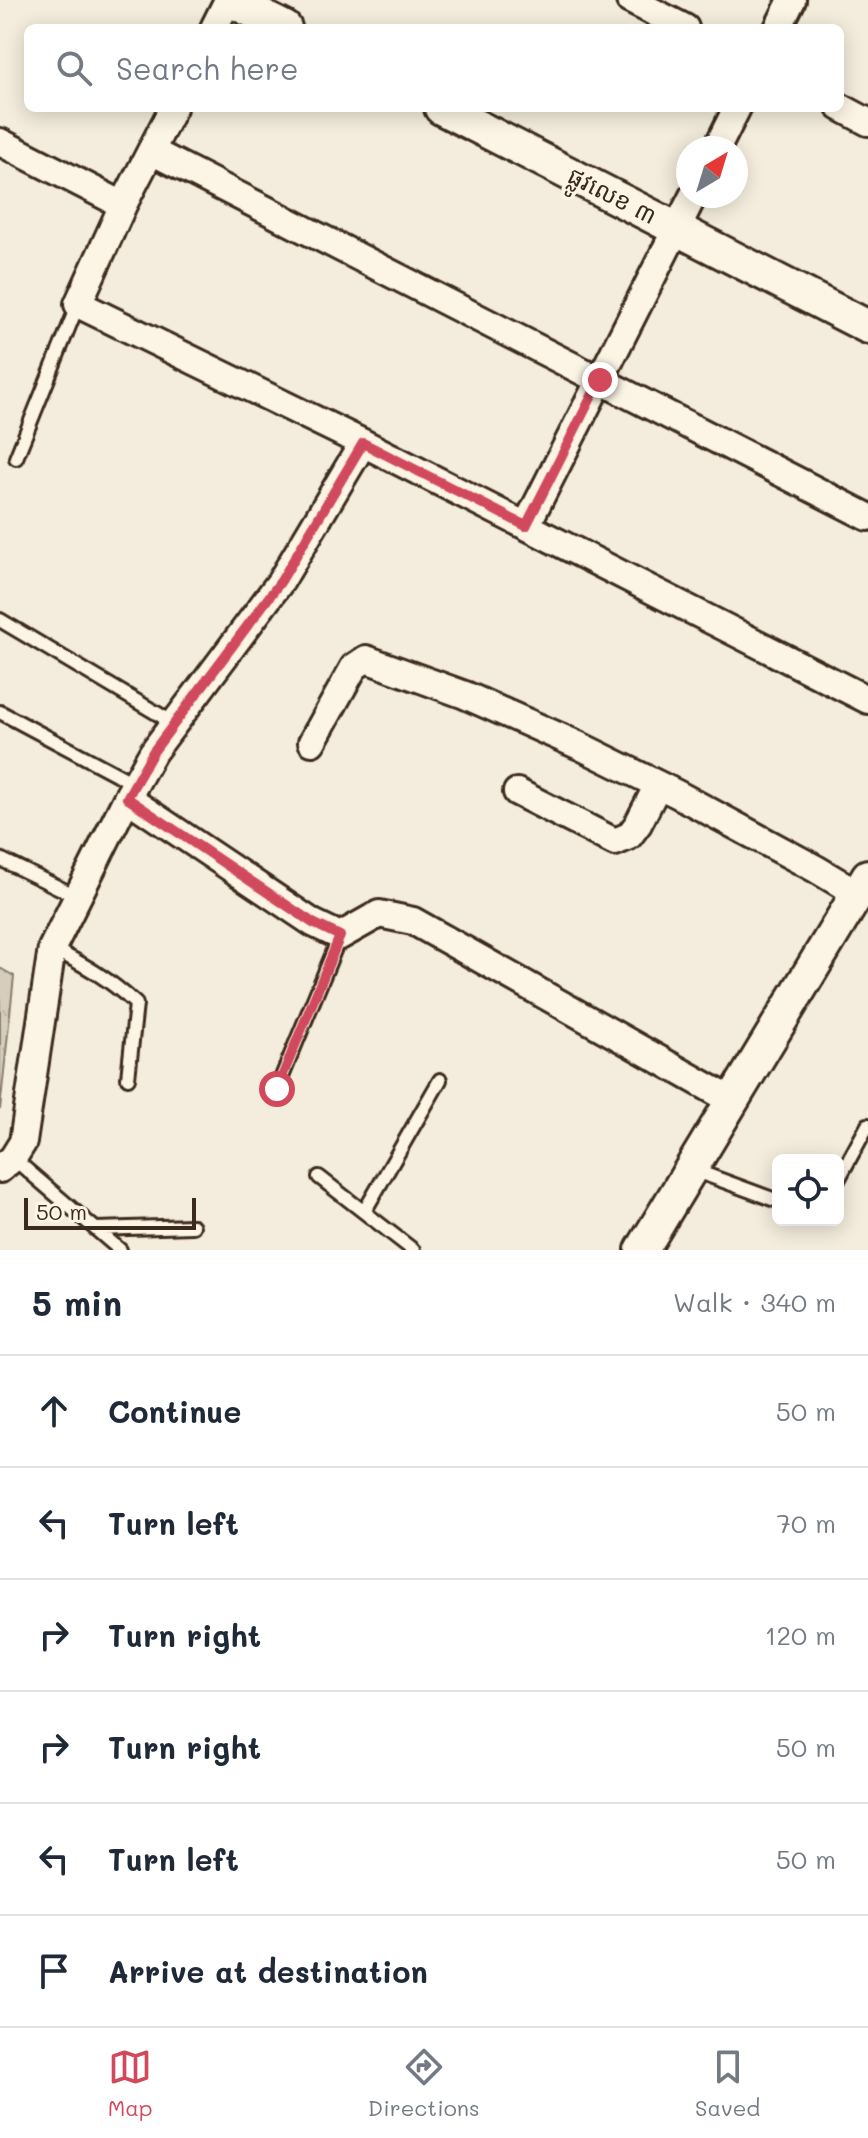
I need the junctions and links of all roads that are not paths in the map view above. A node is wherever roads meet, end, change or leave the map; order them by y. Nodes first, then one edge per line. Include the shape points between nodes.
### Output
1 (229, 0) edge
2 (630, 0) edge
3 (792, 0) edge
4 (216, 24) edge
5 (277, 24) edge
6 (677, 24) edge
7 (780, 24) edge
8 (844, 109) edge
9 (171, 112) edge
10 (449, 112) edge
11 (735, 112) edge
12 (868, 122) edge
13 (723, 136) edge
14 (0, 142) edge
15 (151, 151) junction
16 (123, 205) junction
17 (687, 208) edge
18 (676, 229) junction
19 (78, 304) junction
20 (868, 327) edge
21 (600, 380) junction
22 (363, 443) junction
23 (16, 458) dead end
24 (868, 517) edge
25 (526, 526) junction
26 (0, 620) edge
27 (868, 700) edge
28 (0, 712) edge
29 (175, 724) junction
30 (312, 742) dead end
31 (658, 785) junction
32 (131, 791) junction
33 (517, 792) dead end
34 (0, 859) edge
35 (863, 885) edge
36 (78, 897) junction
37 (340, 936) junction
38 (52, 948) junction
39 (128, 1078) dead end
40 (440, 1080) dead end
41 (277, 1089) dead end
42 (731, 1100) junction
43 (868, 1125) edge
44 (7, 1164) edge
45 (690, 1169) junction
46 (844, 1169) edge
47 (319, 1177) dead end
48 (772, 1199) edge
49 (364, 1212) junction
50 (193, 1226) dead end
51 (96, 1229) junction
52 (120, 1250) edge
53 (413, 1250) edge
54 (642, 1250) edge

1 - 4 street
1 - 5 street
2 - 6 street
3 - 7 street
8 - 12 street
9 - 15 street
10 - 18 street, ផ្លូវលេខ ៣
11 - 13 street
14 - 16 street
15 - 16 street
15 - 21 street
16 - 19 street
17 - 18 street
18 - 20 street, ផ្លូវលេខ ៣
18 - 21 street
19 - 22 street
19 - 23 lane
21 - 24 street
21 - 25 street
22 - 25 street
22 - 29 street via 281,581
25 - 27 street
26 - 29 lane
28 - 32 lane
29 - 32 street
30 - 31 street via 354,667 366,659 465,695
31 - 33 street via 629,836 615,842
31 - 35 street via 816,869
32 - 36 street
32 - 37 street via 313,923
34 - 36 lane
35 - 42 street
36 - 38 street
37 - 41 lane
37 - 42 street via 379,914 413,921
38 - 39 lane via 96,971 136,1004
38 - 44 street via 23,1142
40 - 49 lane
42 - 45 street
43 - 46 lane
44 - 51 lane
45 - 48 lane
45 - 54 street
47 - 49 lane
49 - 53 lane
50 - 51 lane
51 - 52 lane

